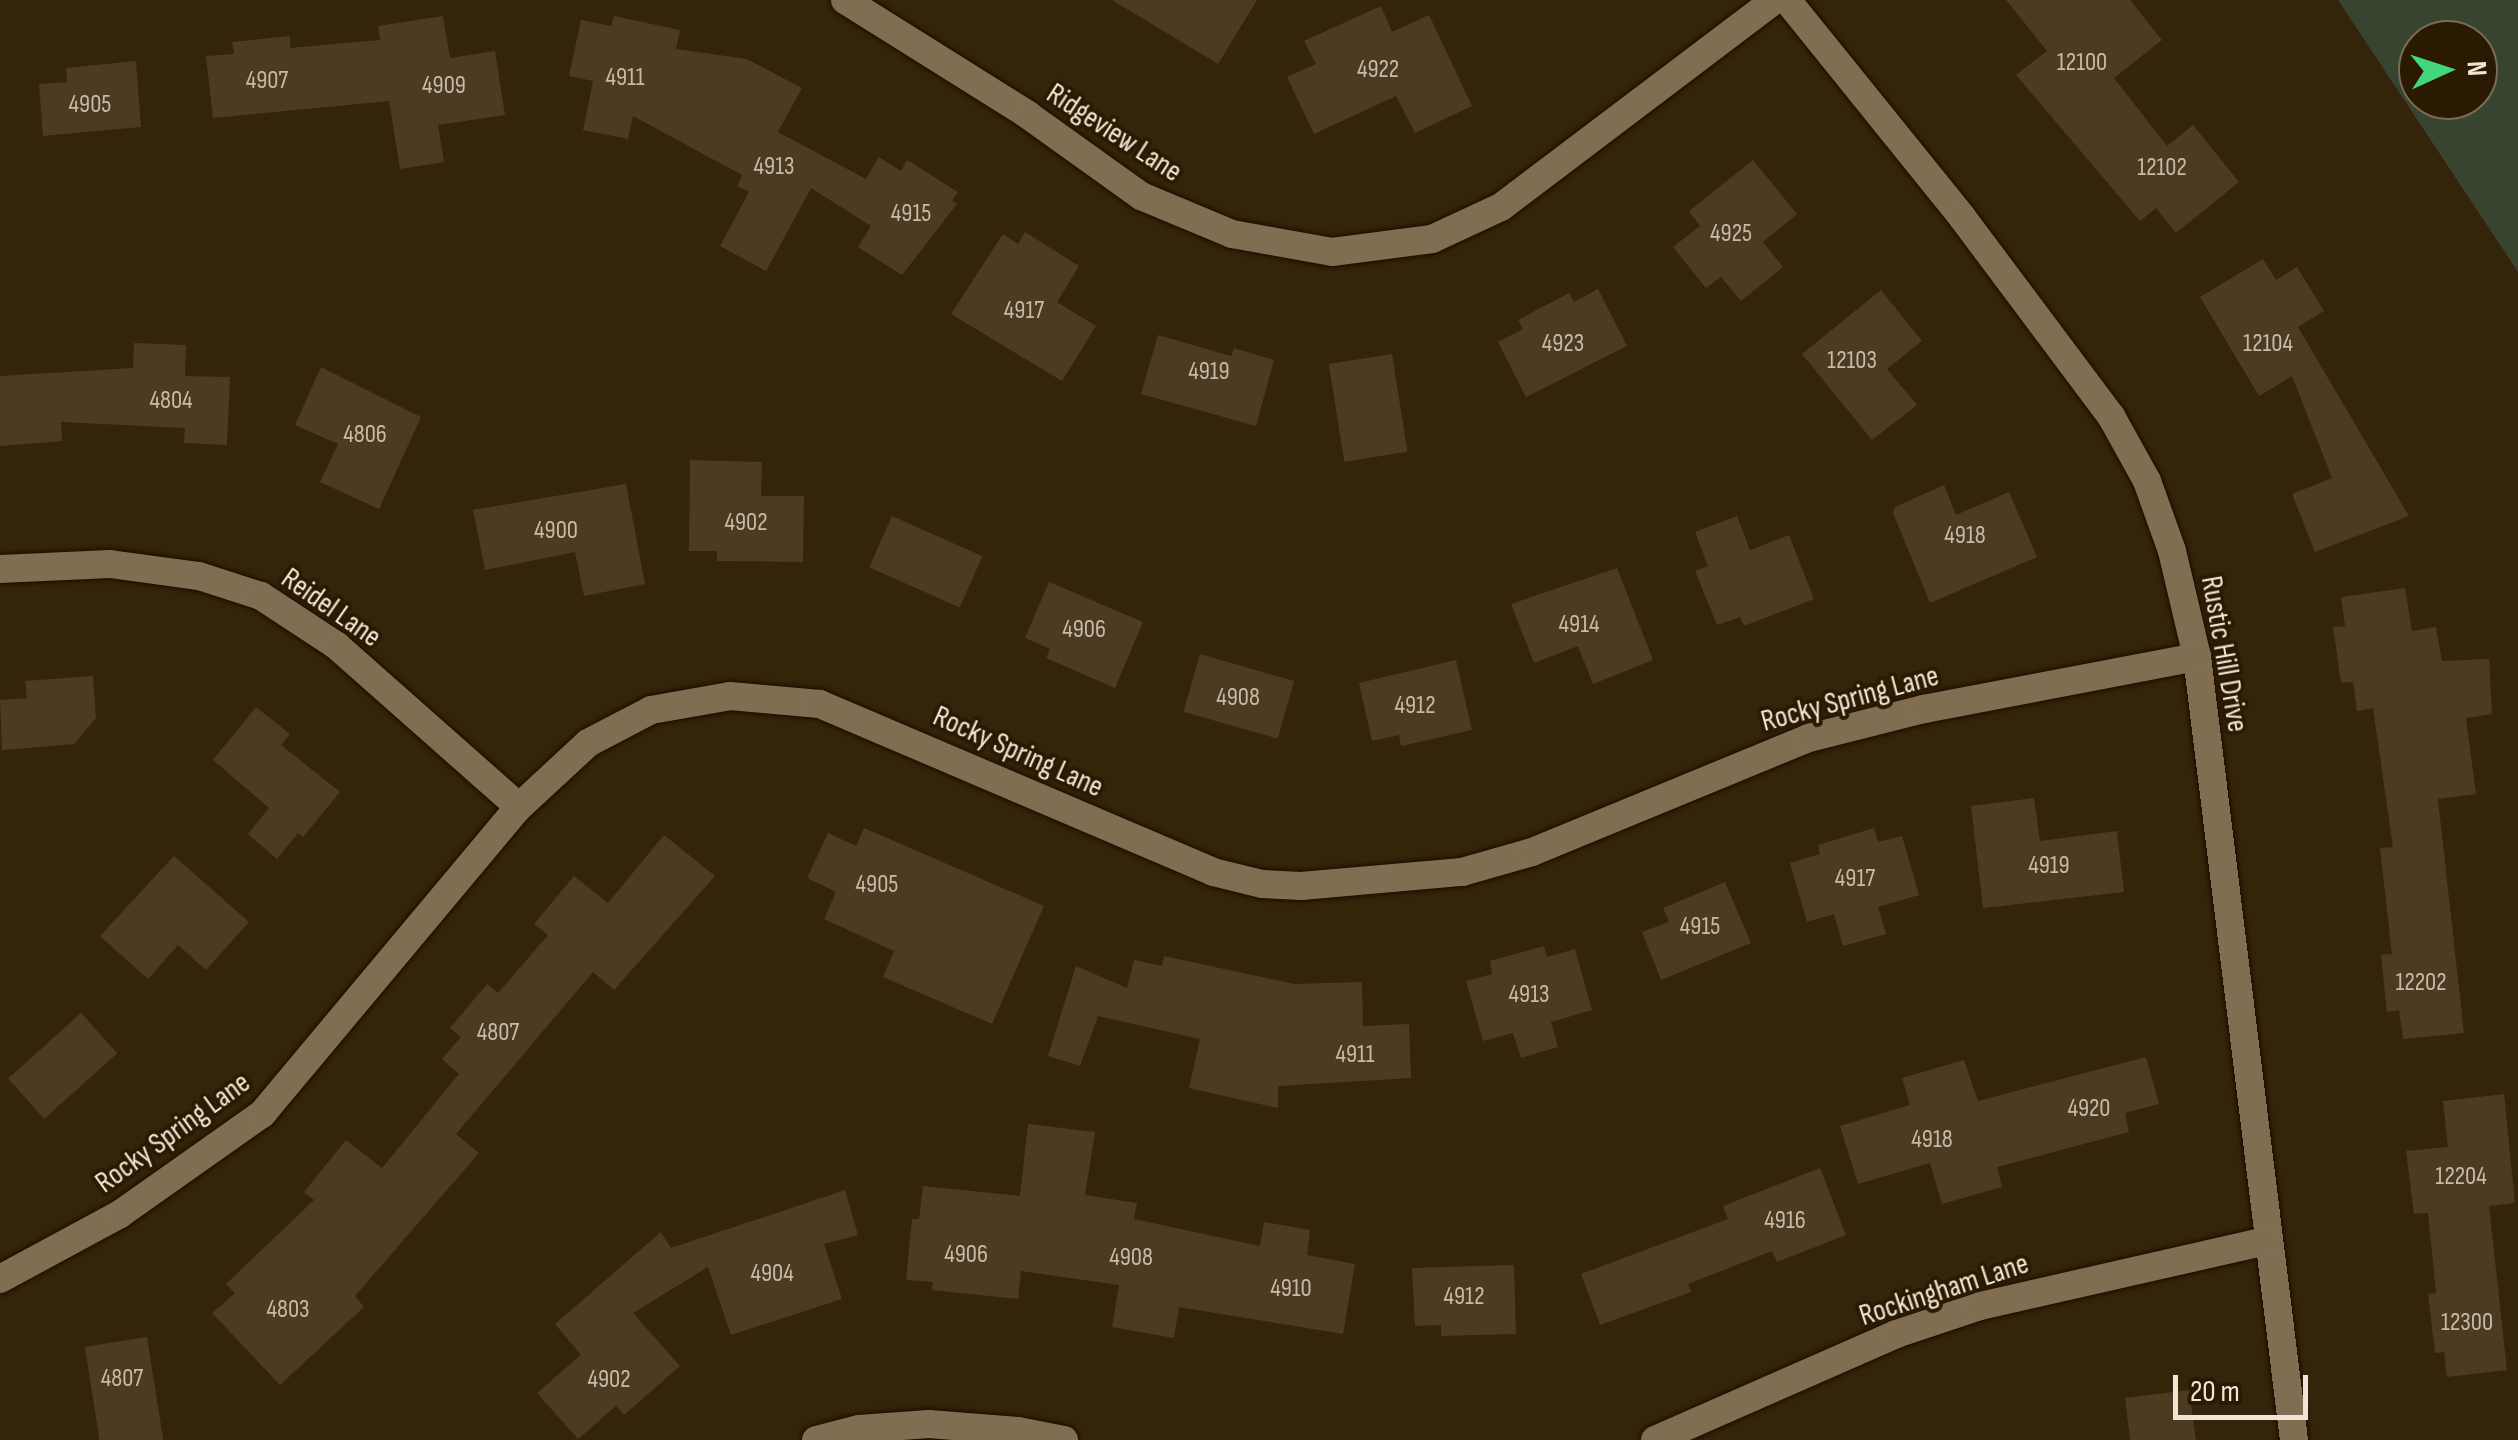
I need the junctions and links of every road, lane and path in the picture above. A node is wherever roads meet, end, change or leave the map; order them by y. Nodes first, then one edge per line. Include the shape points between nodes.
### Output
1 (846, 0) edge
2 (1775, 0) edge
3 (1788, 0) edge
4 (0, 569) edge
5 (2197, 657) junction
6 (520, 808) junction
7 (2266, 1241) junction
8 (0, 1279) edge
9 (816, 1440) edge
10 (1064, 1440) edge
11 (1655, 1440) edge
12 (2294, 1440) edge

1 - 2 street, Ridgeview Lane via 1142,196 1232,234 1332,252 1432,239 1502,207
3 - 5 street, Rustic Hill Drive via 2111,416 2160,516
4 - 6 street, Reidel Lane via 110,564 199,576 262,596 337,646
5 - 6 street, Rocky Spring Lane via 1809,738 1532,852 1462,872 1385,881 1262,884 1213,872 891,731 785,698 730,696 651,710 588,743
5 - 7 street, Rustic Hill Drive
6 - 8 street, Rocky Spring Lane via 262,1114 120,1214
7 - 11 street, Rockingham Lane via 1980,1306 1896,1334
7 - 12 street, Rustic Hill Drive
9 - 10 street via 929,1424

